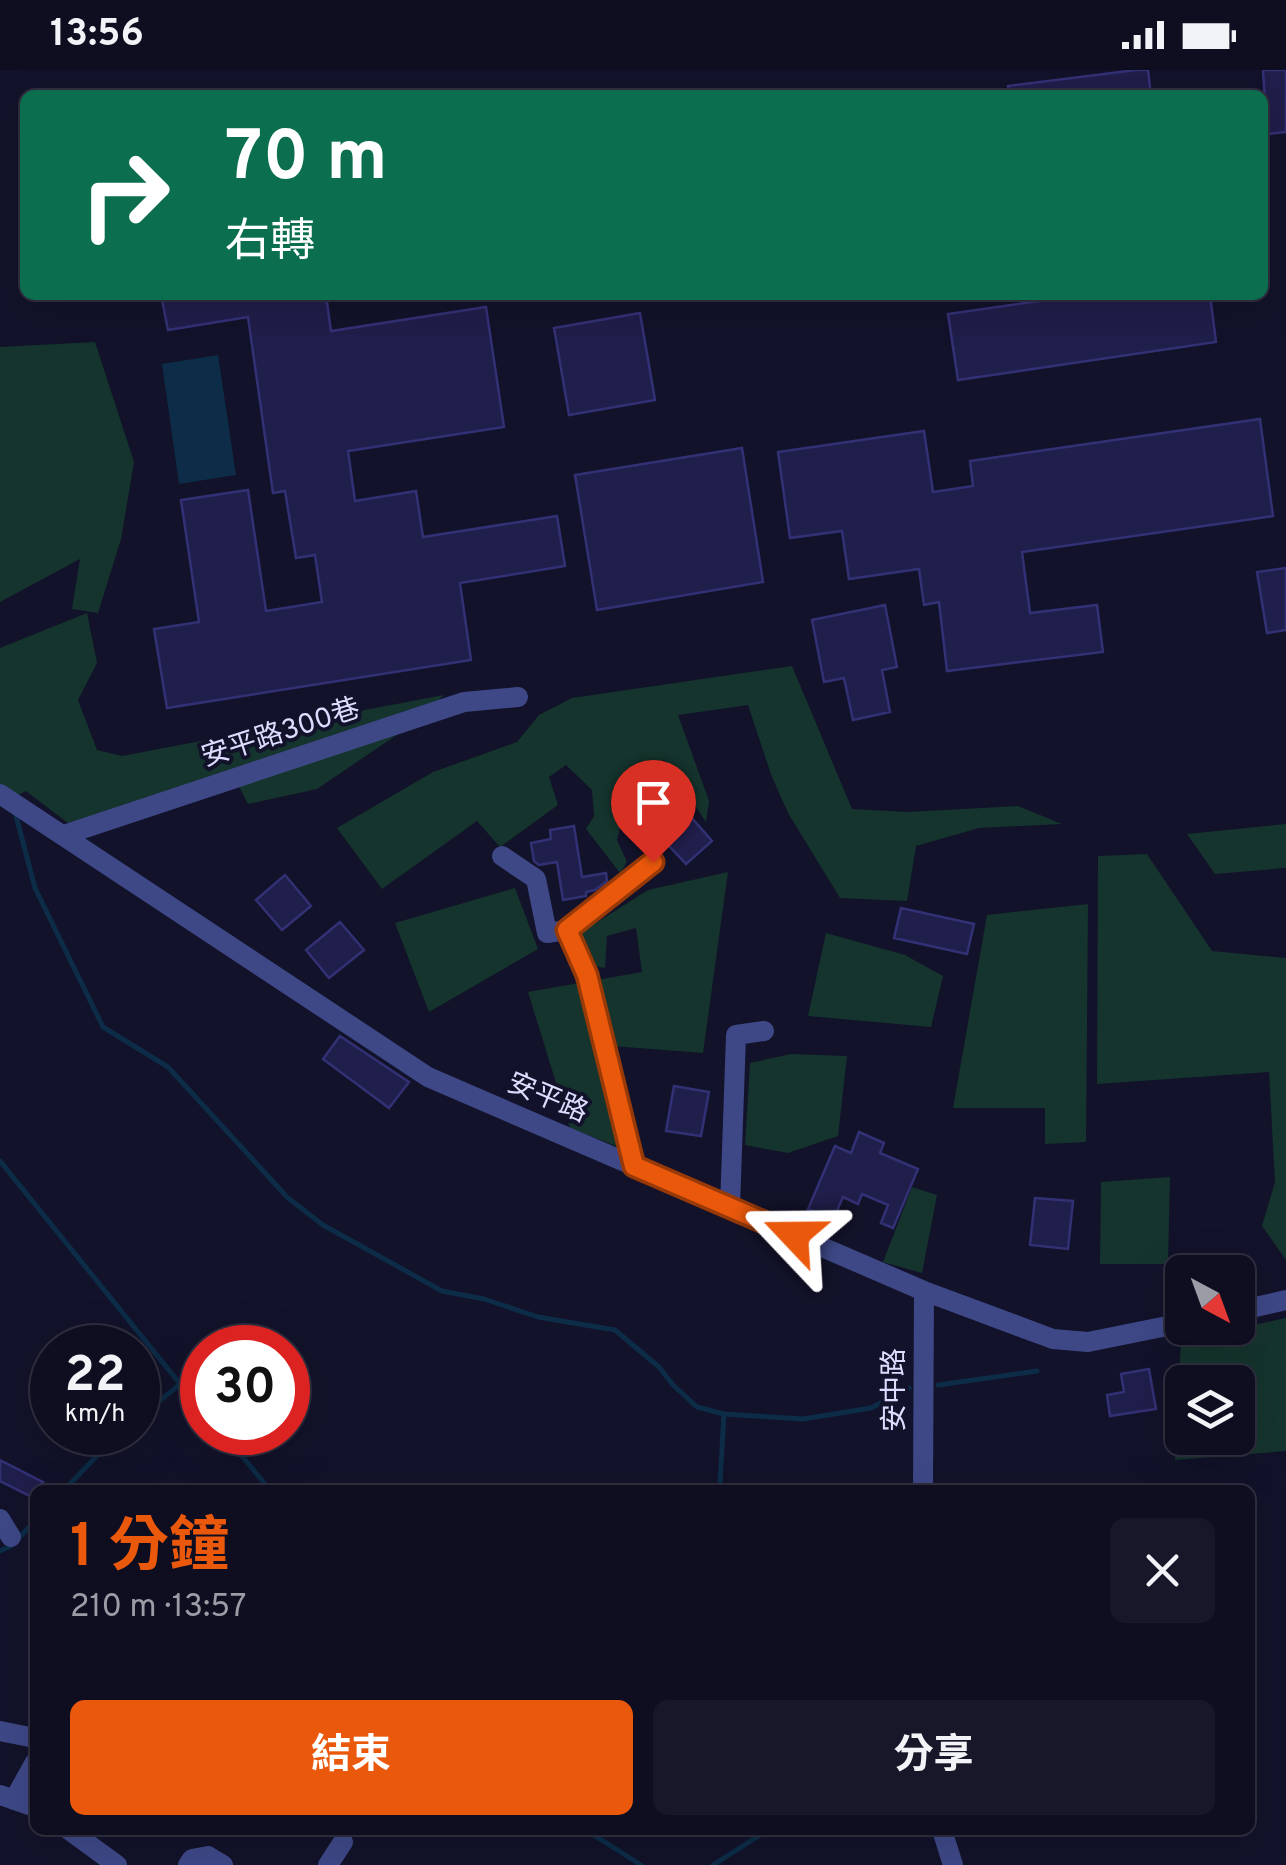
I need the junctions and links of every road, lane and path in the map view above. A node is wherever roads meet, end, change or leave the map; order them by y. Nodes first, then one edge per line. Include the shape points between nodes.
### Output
1 (518, 697) dead end
2 (0, 794) edge
3 (64, 835) junction
4 (502, 856) dead end
5 (653, 862) dead end
6 (567, 930) junction
7 (764, 1031) dead end
8 (634, 1166) junction
9 (730, 1207) junction
10 (924, 1291) junction
11 (1286, 1300) edge
12 (1255, 1306) edge
13 (1165, 1326) edge
14 (923, 1485) edge
15 (0, 1731) edge
16 (30, 1737) edge
17 (30, 1768) edge
18 (7, 1798) edge
19 (76, 1835) edge
20 (943, 1835) edge
21 (343, 1842) dead end
22 (117, 1865) edge
23 (188, 1865) edge
24 (223, 1865) edge
25 (328, 1865) edge
26 (952, 1865) edge

1 - 3 street, 安平路300巷 via 464,702
2 - 3 street, 安平路
3 - 8 street, 安平路 via 428,1077
4 - 6 street via 536,880 547,933
5 - 6 street
6 - 8 street via 587,975
7 - 9 street via 736,1035
8 - 9 street, 安平路
9 - 10 street, 安平路
10 - 13 street, 安平路 via 1053,1338 1088,1342
10 - 14 street, 安中路
11 - 12 street
15 - 16 street
17 - 18 street
19 - 22 street
20 - 26 street
21 - 25 street
23 - 24 street via 208,1856

